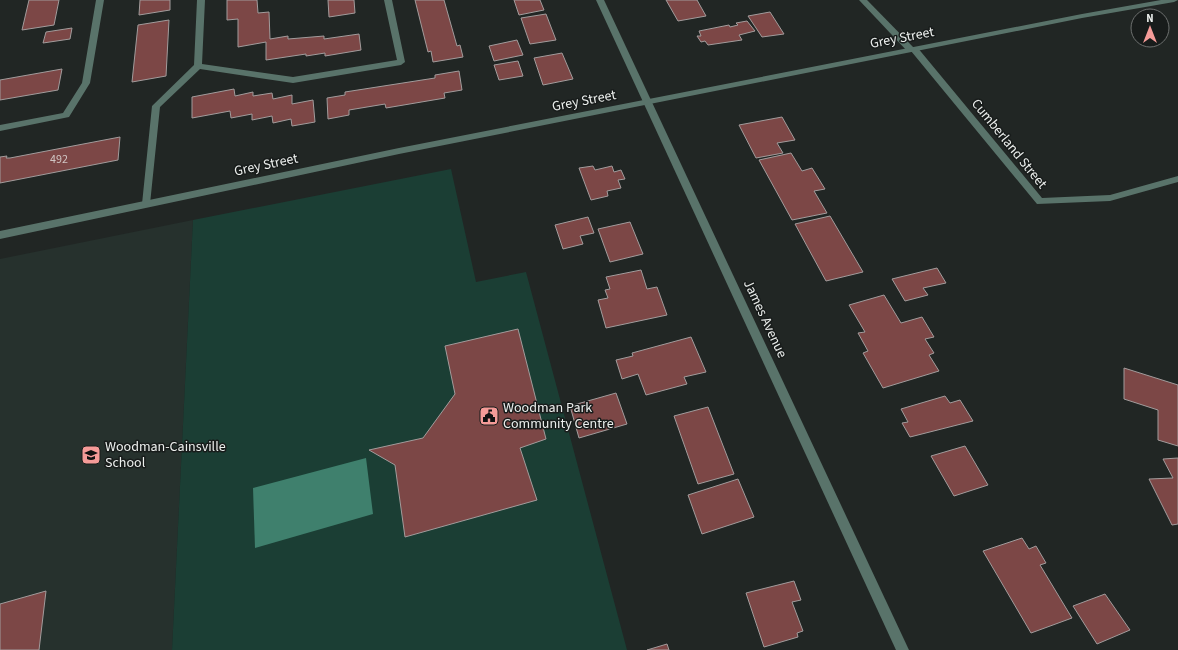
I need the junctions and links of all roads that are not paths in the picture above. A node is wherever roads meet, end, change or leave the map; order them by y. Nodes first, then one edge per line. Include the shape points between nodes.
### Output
1 (100, 0) edge
2 (201, 0) edge
3 (388, 0) edge
4 (600, 0) edge
5 (863, 0) edge
6 (1172, 0) edge
7 (913, 50) junction
8 (198, 66) junction
9 (648, 102) junction
10 (0, 128) edge
11 (1178, 179) edge
12 (146, 204) junction
13 (0, 235) edge
14 (903, 650) edge

1 - 10 street via 86,83 66,115
2 - 8 street
3 - 8 street via 402,62 293,80
4 - 9 street, James Avenue
5 - 7 street
6 - 7 street, Grey Street
7 - 9 street, Grey Street
7 - 11 street, Cumberland Street via 1040,202 1110,198
8 - 12 street via 156,106
9 - 12 street, Grey Street
9 - 14 street, James Avenue
12 - 13 street, Grey Street

